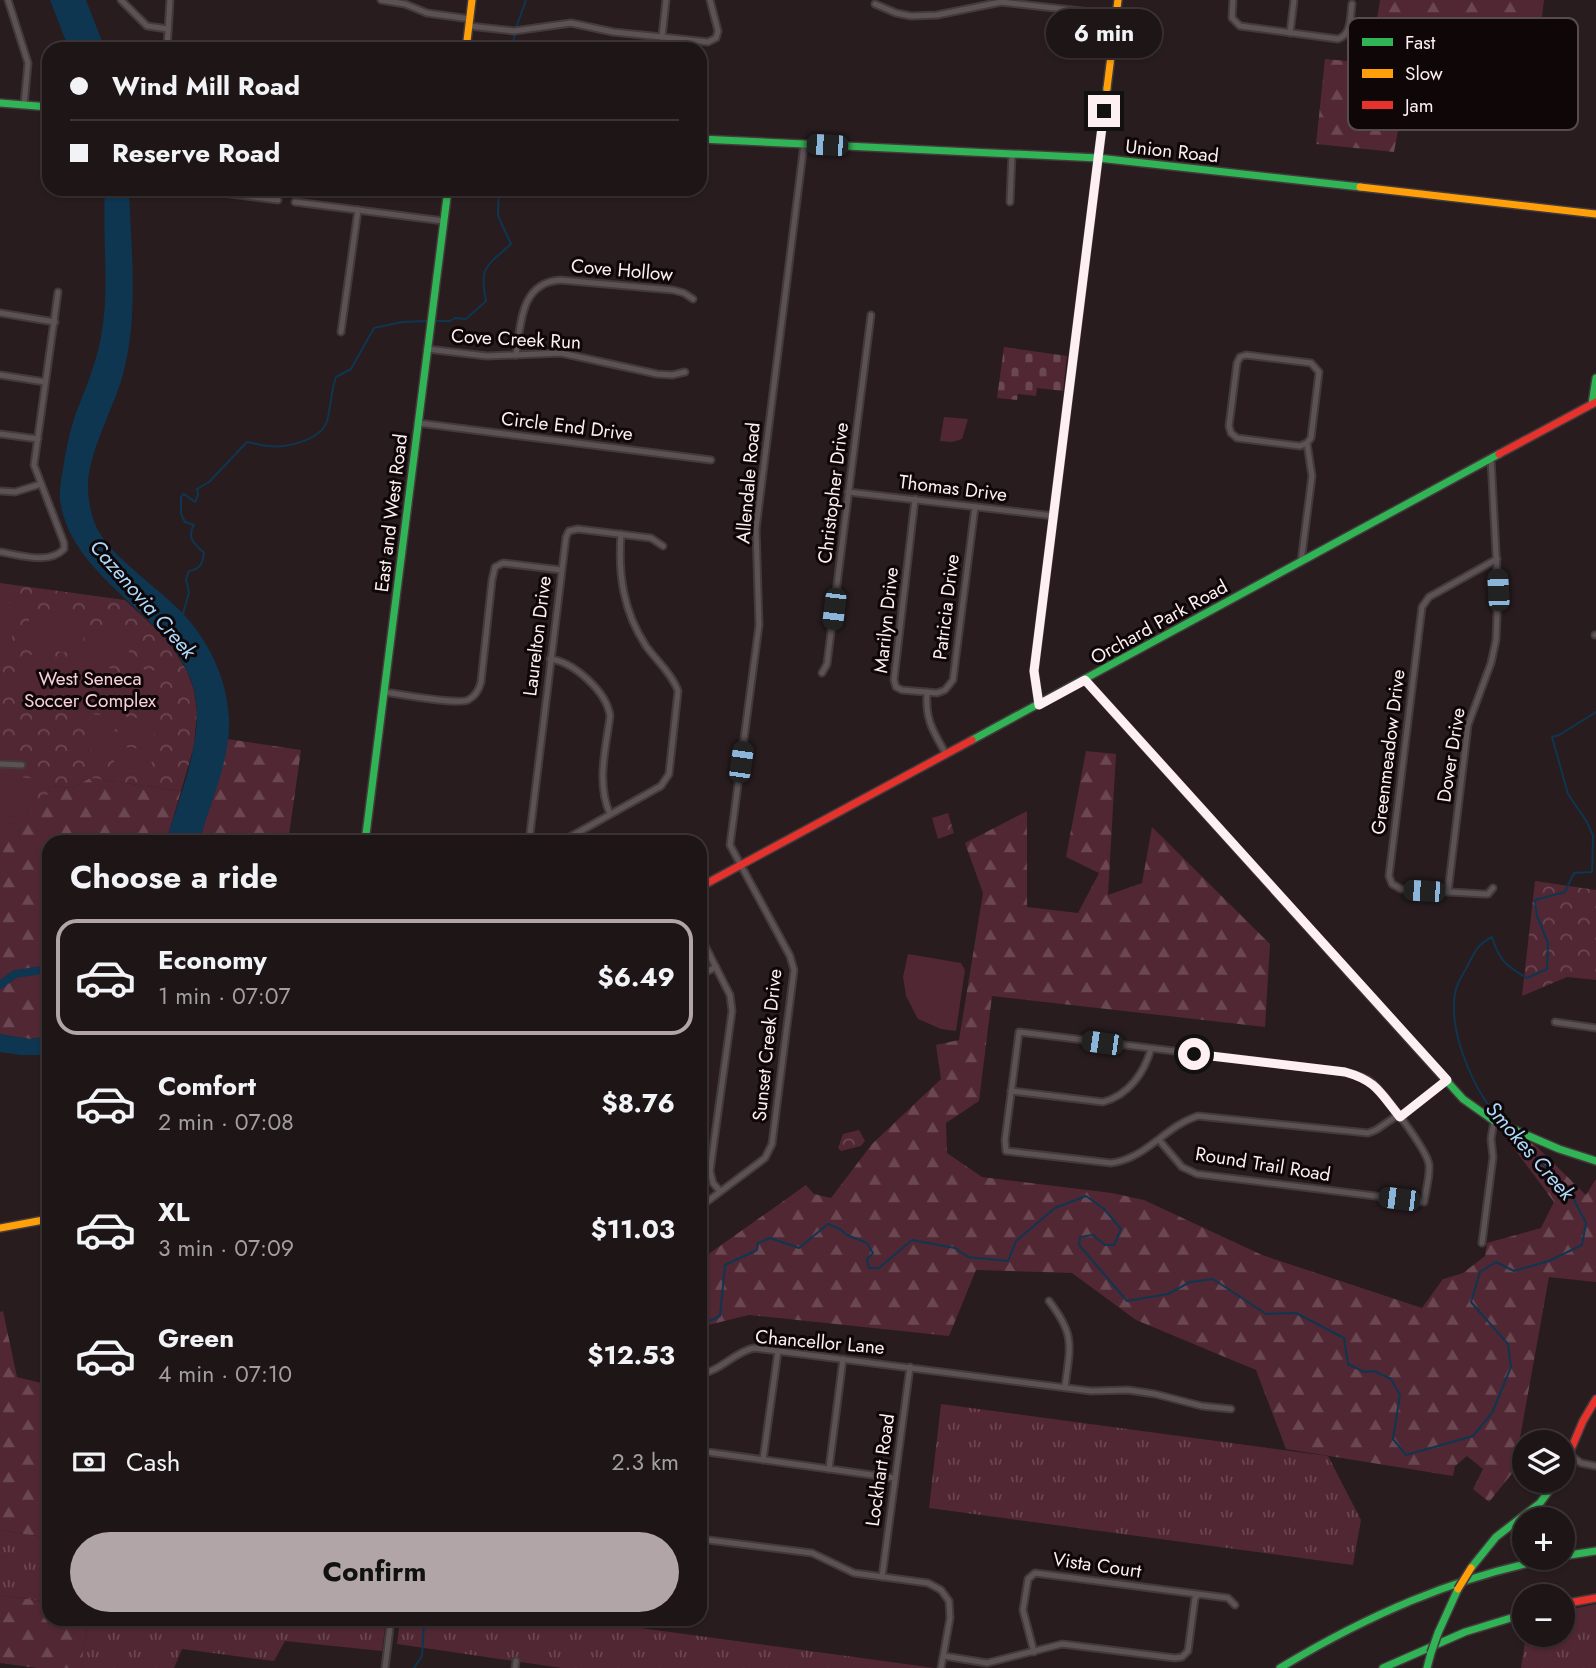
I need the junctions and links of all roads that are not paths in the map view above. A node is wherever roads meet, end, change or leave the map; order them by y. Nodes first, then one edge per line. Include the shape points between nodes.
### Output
1 (8, 0) edge
2 (121, 0) edge
3 (170, 0) edge
4 (381, 0) edge
5 (472, 0) edge
6 (666, 0) edge
7 (710, 0) edge
8 (1118, 0) edge
9 (1233, 0) edge
10 (1294, 0) edge
11 (875, 4) dead end
12 (1352, 4) dead end
13 (1116, 15) junction
14 (1350, 18) edge
15 (469, 22) junction
16 (168, 29) junction
17 (1348, 30) edge
18 (1290, 33) junction
19 (662, 37) junction
20 (167, 42) edge
21 (467, 42) edge
22 (0, 103) edge
23 (24, 105) junction
24 (42, 106) edge
25 (707, 139) edge
26 (804, 144) junction
27 (1012, 154) junction
28 (1098, 158) junction
29 (247, 196) edge
30 (447, 196) edge
31 (278, 200) dead end
32 (295, 202) dead end
33 (1010, 202) dead end
34 (358, 210) junction
35 (1596, 214) edge
36 (444, 221) junction
37 (58, 292) dead end
38 (693, 299) dead end
39 (0, 313) edge
40 (871, 315) dead end
41 (55, 321) junction
42 (341, 332) dead end
43 (427, 349) junction
44 (516, 355) junction
45 (685, 372) dead end
46 (0, 375) edge
47 (1596, 378) edge
48 (45, 382) junction
49 (1594, 403) edge
50 (418, 423) junction
51 (0, 434) edge
52 (37, 439) junction
53 (1307, 443) junction
54 (1491, 459) junction
55 (711, 460) dead end
56 (41, 484) junction
57 (0, 491) edge
58 (848, 492) junction
59 (915, 499) junction
60 (975, 506) junction
61 (1054, 516) junction
62 (621, 534) junction
63 (663, 546) dead end
64 (0, 552) edge
65 (1497, 559) junction
66 (1301, 562) junction
67 (561, 570) junction
68 (550, 659) junction
69 (822, 673) dead end
70 (1085, 680) junction
71 (384, 692) junction
72 (928, 692) junction
73 (1039, 705) junction
74 (947, 755) junction
75 (0, 764) edge
76 (22, 765) dead end
77 (610, 814) junction
78 (366, 835) edge
79 (529, 835) edge
80 (573, 835) edge
81 (741, 865) junction
82 (707, 883) edge
83 (1493, 888) dead end
84 (1448, 892) junction
85 (707, 950) edge
86 (716, 967) junction
87 (707, 972) edge
88 (1555, 1022) dead end
89 (1596, 1028) edge
90 (1151, 1049) junction
91 (1447, 1080) junction
92 (1012, 1091) junction
93 (1399, 1116) junction
94 (1494, 1121) junction
95 (1159, 1140) junction
96 (1596, 1161) edge
97 (720, 1191) junction
98 (707, 1201) edge
99 (42, 1220) edge
100 (0, 1228) edge
101 (1482, 1243) dead end
102 (1049, 1301) dead end
103 (778, 1350) junction
104 (843, 1359) junction
105 (910, 1367) junction
106 (707, 1372) edge
107 (1065, 1387) junction
108 (1596, 1399) edge
109 (1231, 1409) dead end
110 (1575, 1442) edge
111 (707, 1452) edge
112 (1575, 1458) edge
113 (764, 1460) junction
114 (1596, 1466) edge
115 (829, 1469) junction
116 (894, 1478) junction
117 (1548, 1493) edge
118 (707, 1540) edge
119 (1596, 1551) edge
120 (1575, 1554) edge
121 (1512, 1567) edge
122 (882, 1577) junction
123 (1198, 1595) junction
124 (1596, 1598) edge
125 (1575, 1602) edge
126 (1235, 1605) dead end
127 (1512, 1618) edge
128 (390, 1626) edge
129 (1034, 1651) junction
130 (944, 1656) junction
131 (385, 1668) edge
132 (941, 1668) edge
133 (1280, 1668) edge
134 (1383, 1668) edge
135 (1427, 1668) edge

1 - 23 street via 28,63
2 - 16 street via 147,26
3 - 16 street
4 - 15 street
5 - 15 main road
6 - 19 street
7 - 19 street via 718,31 714,40
8 - 13 main road
9 - 18 street via 1233,18 1240,26
10 - 18 street
11 - 13 street via 911,16 1001,2
12 - 14 street
13 - 28 main road
15 - 19 street via 514,31 571,23
15 - 21 main road
16 - 20 street
17 - 18 street via 1341,38
22 - 23 main road
23 - 24 main road
25 - 26 main road, Union Road
26 - 27 main road, Union Road
26 - 81 street, Allendale Road via 756,529 759,625 730,845
27 - 28 main road, Union Road
27 - 33 street
28 - 35 main road, Union Road
28 - 61 main road
29 - 31 street
30 - 36 main road, East and West Road
32 - 34 street
34 - 36 street
34 - 42 street
36 - 43 main road, East and West Road
37 - 41 street
38 - 44 street, Cove Hollow via 673,290 549,282 525,303
39 - 41 street
40 - 58 street, Christopher Drive
41 - 48 street
43 - 44 street, Cove Creek Run
43 - 50 main road, East and West Road
44 - 45 street, Cove Creek Run via 561,353 657,374
46 - 48 street
47 - 49 main road
48 - 52 street
49 - 54 main road, Orchard Park Road
50 - 55 street, Circle End Drive
50 - 71 main road, East and West Road
51 - 52 street
52 - 56 street via 34,465
53 - 53 street via 1237,438 1231,433 1240,358 1246,355 1316,366 1319,372
53 - 66 street via 1312,476
54 - 65 street, Dover Drive
54 - 66 main road, Orchard Park Road
56 - 57 street via 15,492
56 - 64 street via 64,549 44,558
58 - 59 street, Thomas Drive
58 - 69 street, Christopher Drive via 827,664
59 - 60 street, Thomas Drive
59 - 72 street, Marilyn Drive via 894,680 902,690
60 - 61 street, Thomas Drive
60 - 72 street, Patricia Drive via 953,680 945,690
61 - 73 main road via 1034,671
62 - 63 street, Laurelton Drive via 651,538
62 - 67 street, Laurelton Drive via 572,530 566,537
62 - 77 street via 620,570 628,611 679,694 667,779
65 - 84 street, Dover Drive via 1496,640 1468,724
65 - 84 street, Greenmeadow Drive via 1429,597 1421,611 1389,876 1398,889
66 - 70 main road, Orchard Park Road
67 - 68 street, Laurelton Drive
67 - 71 street via 495,566 481,682 471,699 458,702
68 - 77 street via 578,670 609,707 602,780
68 - 79 street, Laurelton Drive
70 - 73 main road, Orchard Park Road
70 - 91 main road
71 - 78 main road, East and West Road
72 - 74 street via 928,722
73 - 74 main road, Orchard Park Road
74 - 81 main road, Orchard Park Road
75 - 76 street
77 - 80 street
81 - 82 main road, Orchard Park Road
81 - 97 street, Sunset Creek Drive via 794,970 772,1144 765,1158
83 - 84 street, Greenmeadow Drive via 1488,894
85 - 86 street
86 - 87 street
86 - 97 street via 730,995 732,1011 710,1171
88 - 89 street
90 - 92 street via 1138,1077 1113,1099 1103,1102
90 - 92 street via 1019,1032
90 - 93 street via 1345,1072 1369,1081
91 - 93 street
91 - 94 main road via 1463,1099
92 - 95 street via 1006,1151 1111,1163 1124,1161
93 - 95 street via 1368,1133 1198,1116
93 - 95 street, Round Trail Road via 1429,1163 1424,1202 1197,1174 1182,1167
94 - 96 main road
94 - 101 street
97 - 98 street, Sunset Creek Drive
99 - 100 main road
102 - 107 street via 1066,1325 1070,1340
103 - 104 street, Chancellor Lane
103 - 106 street, Chancellor Lane via 750,1348
103 - 113 street
104 - 105 street, Chancellor Lane
104 - 115 street
105 - 107 street, Chancellor Lane
105 - 116 street, Lockhart Road
107 - 109 street, Chancellor Lane via 1128,1390
108 - 110 main road
111 - 113 street
112 - 114 street
113 - 115 street
115 - 116 street
116 - 122 street, Lockhart Road
117 - 135 main road, bridge via 1498,1535 1471,1568 1438,1633
118 - 122 street via 812,1553 854,1573
119 - 120 main road
121 - 133 main road via 1428,1592 1356,1624
122 - 130 street via 928,1583 941,1590 949,1601 950,1618
123 - 126 street, Vista Court via 1228,1598
123 - 129 street via 1188,1651 1182,1657 1062,1644
123 - 129 street, Vista Court via 1030,1574 1023,1610
124 - 125 main road
127 - 134 main road via 1465,1632
128 - 131 street
129 - 130 street via 987,1663
130 - 132 street

